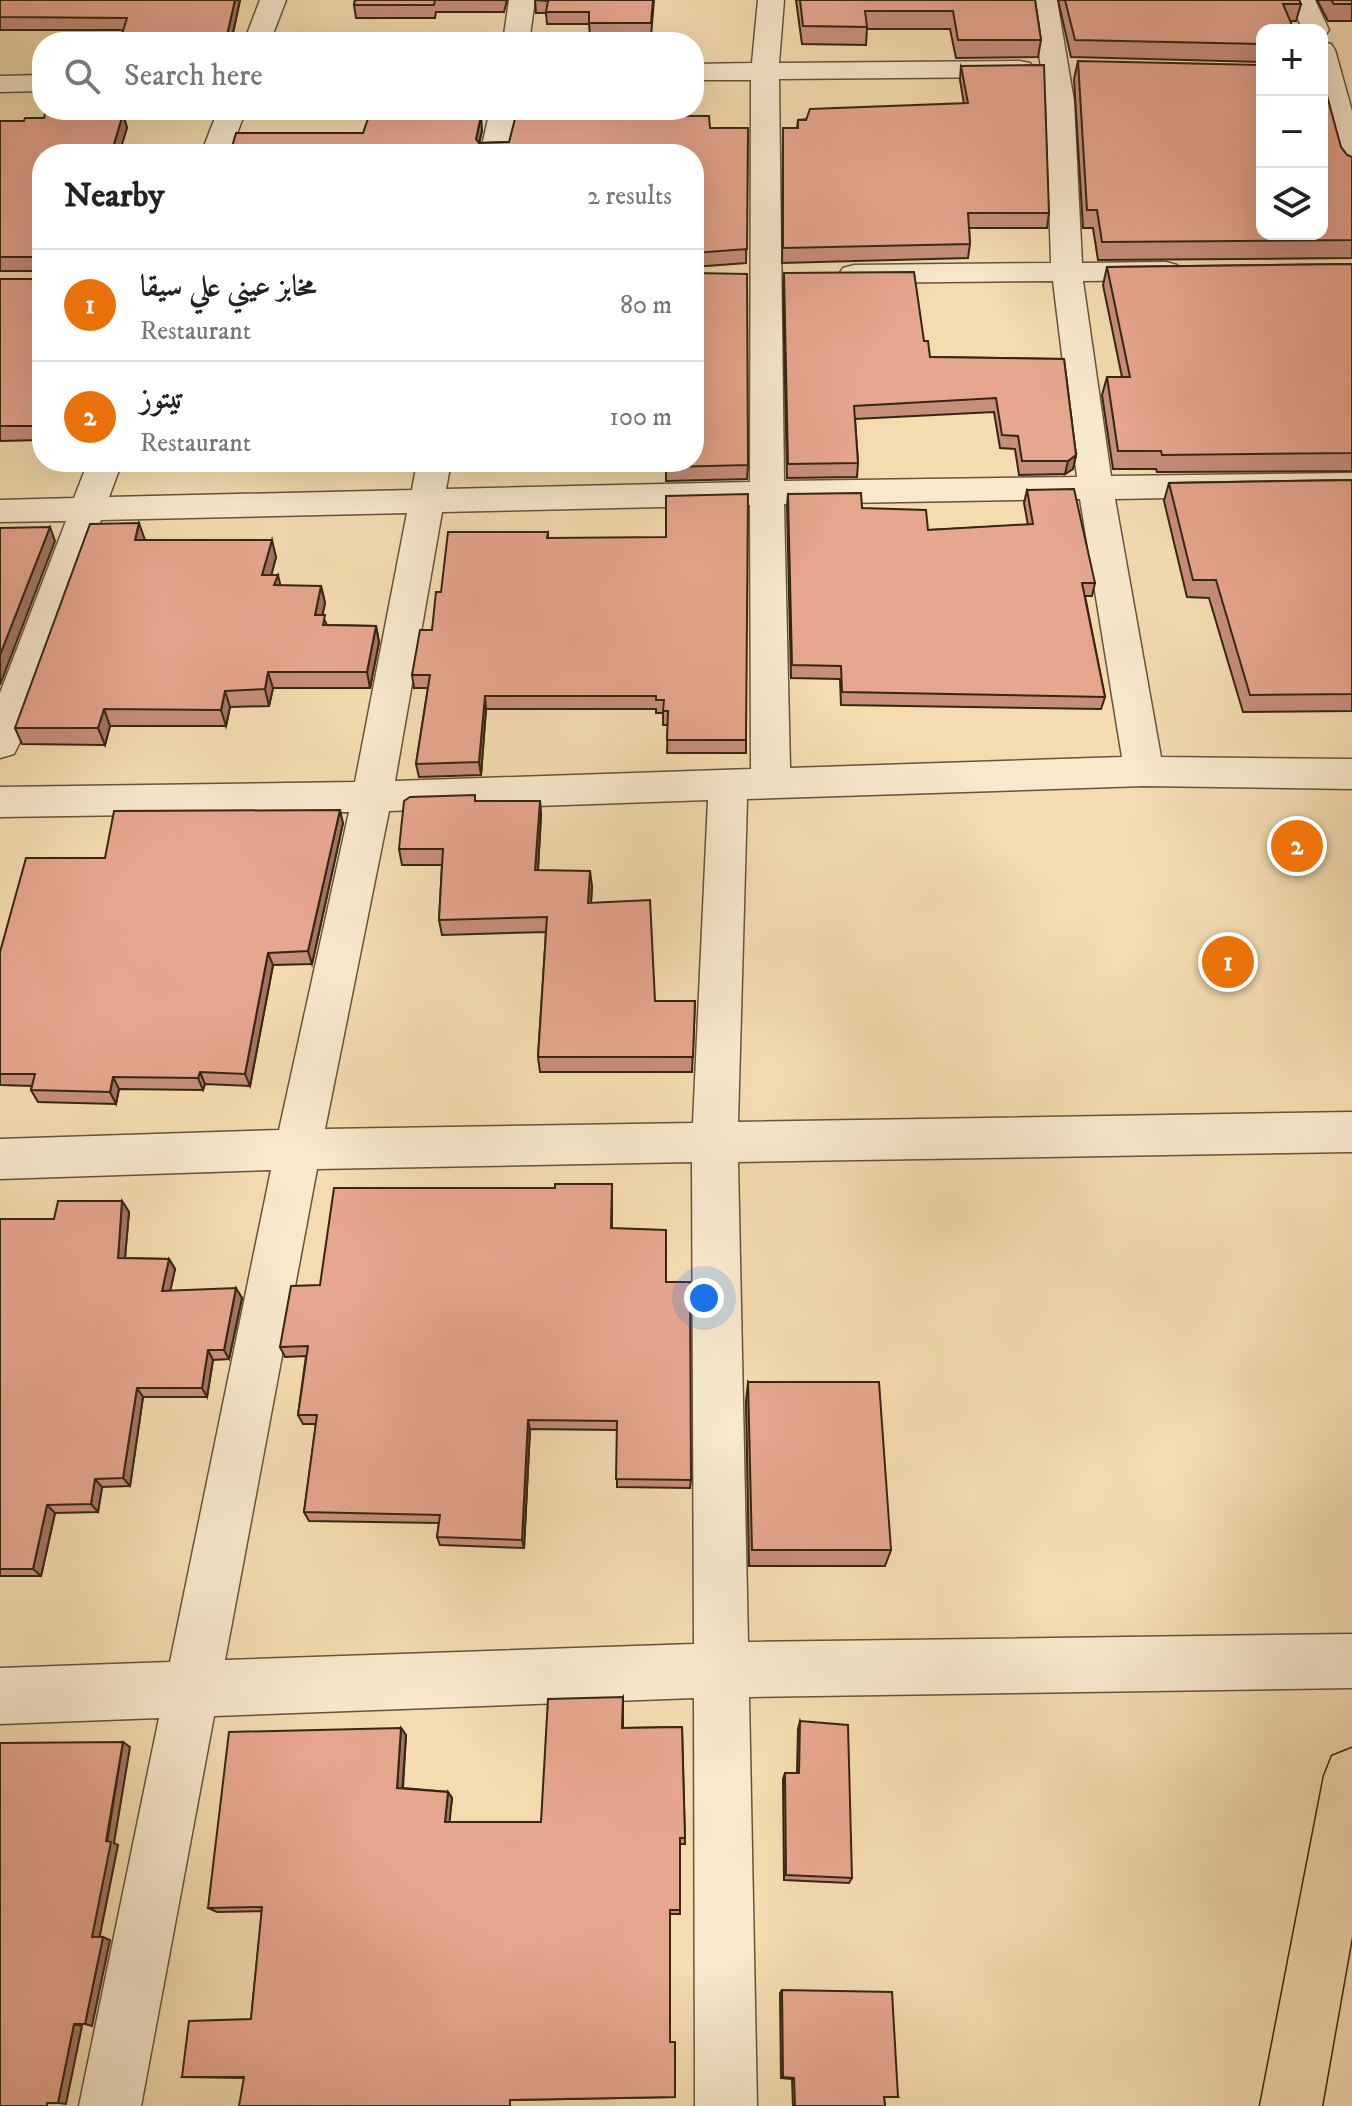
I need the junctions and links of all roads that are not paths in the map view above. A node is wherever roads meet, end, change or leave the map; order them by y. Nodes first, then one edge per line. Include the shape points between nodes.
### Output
1 (273, 0) edge
2 (522, 0) edge
3 (771, 0) edge
4 (1044, 0) edge
5 (1302, 0) edge
6 (1313, 24) edge
7 (261, 32) edge
8 (517, 32) edge
9 (1330, 66) edge
10 (1072, 69) junction
11 (704, 72) edge
12 (765, 72) junction
13 (32, 83) edge
14 (0, 84) edge
15 (228, 120) edge
16 (502, 120) edge
17 (219, 144) edge
18 (496, 144) edge
19 (1352, 164) edge
20 (1194, 271) edge
21 (1067, 272) junction
22 (828, 274) edge
23 (102, 472) edge
24 (430, 482) edge
25 (1352, 484) edge
26 (1097, 489) junction
27 (764, 493) junction
28 (0, 511) edge
29 (88, 511) junction
30 (0, 744) edge
31 (1144, 771) junction
32 (1352, 774) edge
33 (771, 783) junction
34 (728, 784) junction
35 (372, 797) junction
36 (0, 802) edge
37 (1352, 1132) edge
38 (715, 1141) junction
39 (298, 1149) junction
40 (0, 1159) edge
41 (1352, 1661) edge
42 (719, 1670) junction
43 (192, 1687) junction
44 (0, 1696) edge
45 (1352, 1776) edge
46 (110, 2106) edge
47 (726, 2106) edge
48 (1291, 2106) edge

1 - 7 street
2 - 8 street
3 - 12 street
4 - 10 street
5 - 6 street
9 - 19 street
10 - 12 street
10 - 21 street
11 - 12 street
12 - 27 street
13 - 14 street
15 - 17 street
16 - 18 street
20 - 21 street
21 - 22 street
21 - 26 street
23 - 29 street
24 - 27 street
24 - 29 street
24 - 35 street
25 - 26 street
26 - 27 street
26 - 31 street
27 - 33 street
28 - 29 street
29 - 30 street
31 - 32 street
31 - 33 street
33 - 34 street
34 - 35 street
34 - 38 street
35 - 36 street
35 - 39 street
37 - 38 street
38 - 39 street
38 - 42 street
39 - 40 street
39 - 43 street
41 - 42 street
42 - 43 street
42 - 47 street
43 - 44 street
43 - 46 street
45 - 48 main road

